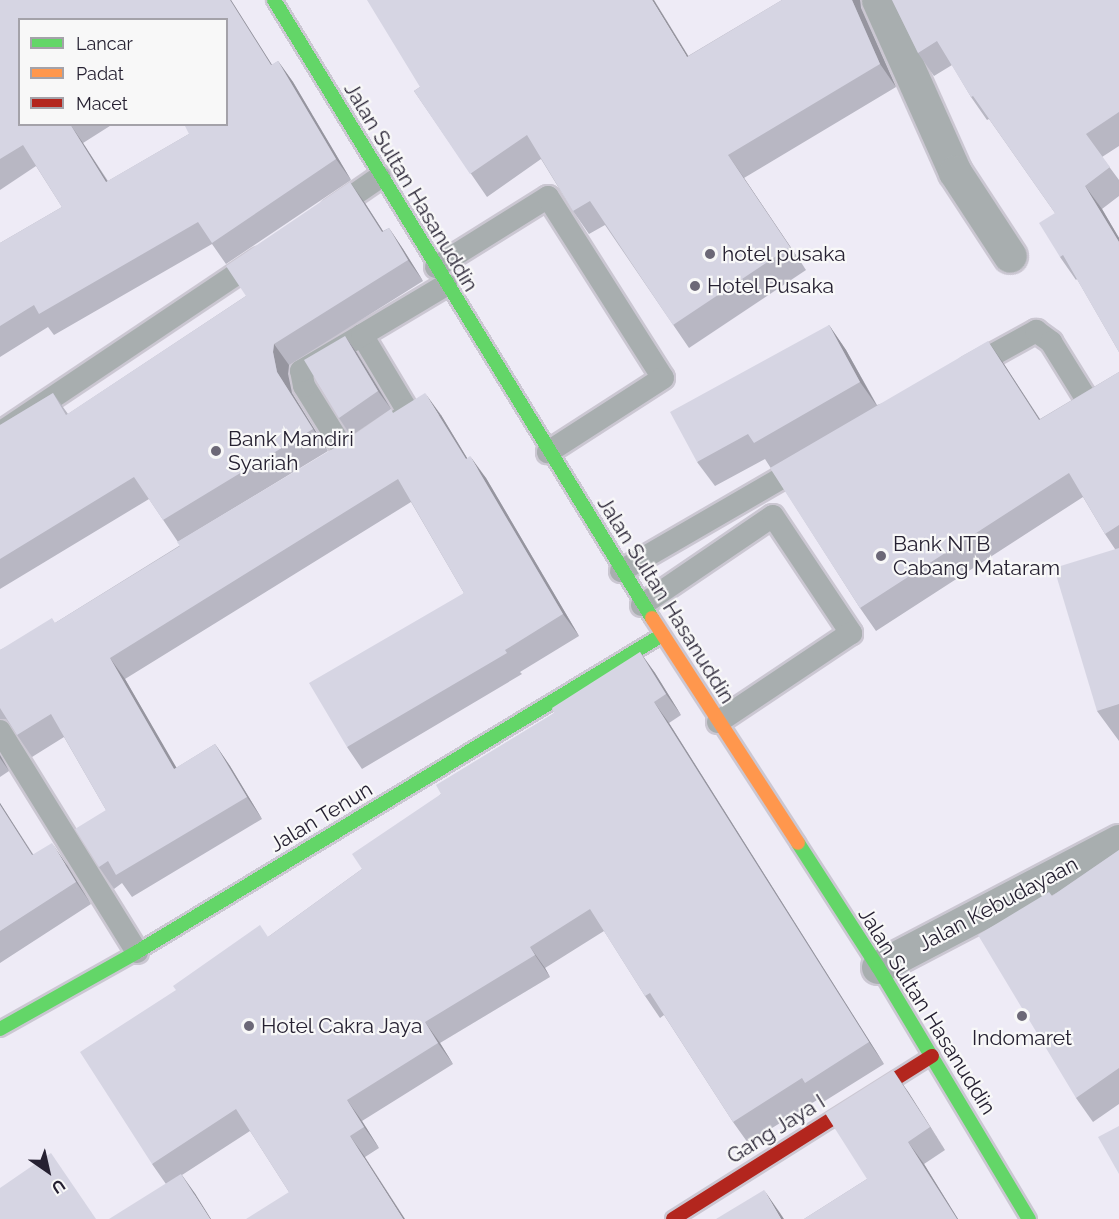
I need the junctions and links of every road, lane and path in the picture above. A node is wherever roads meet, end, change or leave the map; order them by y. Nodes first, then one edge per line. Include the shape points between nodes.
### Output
1 (274, 0) edge
2 (878, 0) edge
3 (380, 177) junction
4 (312, 223) edge
5 (273, 249) edge
6 (1010, 256) dead end
7 (441, 276) junction
8 (362, 335) junction
9 (948, 380) edge
10 (1086, 400) edge
11 (0, 433) edge
12 (548, 452) junction
13 (825, 452) edge
14 (347, 454) junction
15 (327, 467) edge
16 (621, 571) junction
17 (642, 605) junction
18 (662, 635) junction
19 (718, 722) junction
20 (0, 731) edge
21 (1119, 841) edge
22 (137, 952) junction
23 (878, 967) junction
24 (0, 1029) edge
25 (932, 1056) junction
26 (673, 1219) edge
27 (1029, 1219) edge

1 - 3 main road, Jalan Sultan Hasanuddin
2 - 6 street via 956,172
3 - 4 lane
3 - 7 main road, Jalan Sultan Hasanuddin
5 - 11 lane
7 - 8 lane
7 - 12 main road, Jalan Sultan Hasanuddin
7 - 12 lane via 548,197 663,378
8 - 14 lane via 407,410 404,416
8 - 14 lane via 301,371 304,386
9 - 10 lane via 1036,331 1051,342
12 - 16 main road, Jalan Sultan Hasanuddin
13 - 16 lane
14 - 15 lane
16 - 17 main road, Jalan Sultan Hasanuddin
17 - 18 main road, Jalan Sultan Hasanuddin
17 - 19 lane via 773,516 851,633
18 - 19 main road, Jalan Sultan Hasanuddin
18 - 22 main road, Jalan Tenun
19 - 23 main road, Jalan Sultan Hasanuddin
20 - 22 lane
21 - 23 street, Jalan Kebudayaan
22 - 24 main road, Jalan Tenun
23 - 25 main road, Jalan Sultan Hasanuddin
25 - 26 main road, Gang Jaya I
25 - 27 main road, Jalan Sultan Hasanuddin

